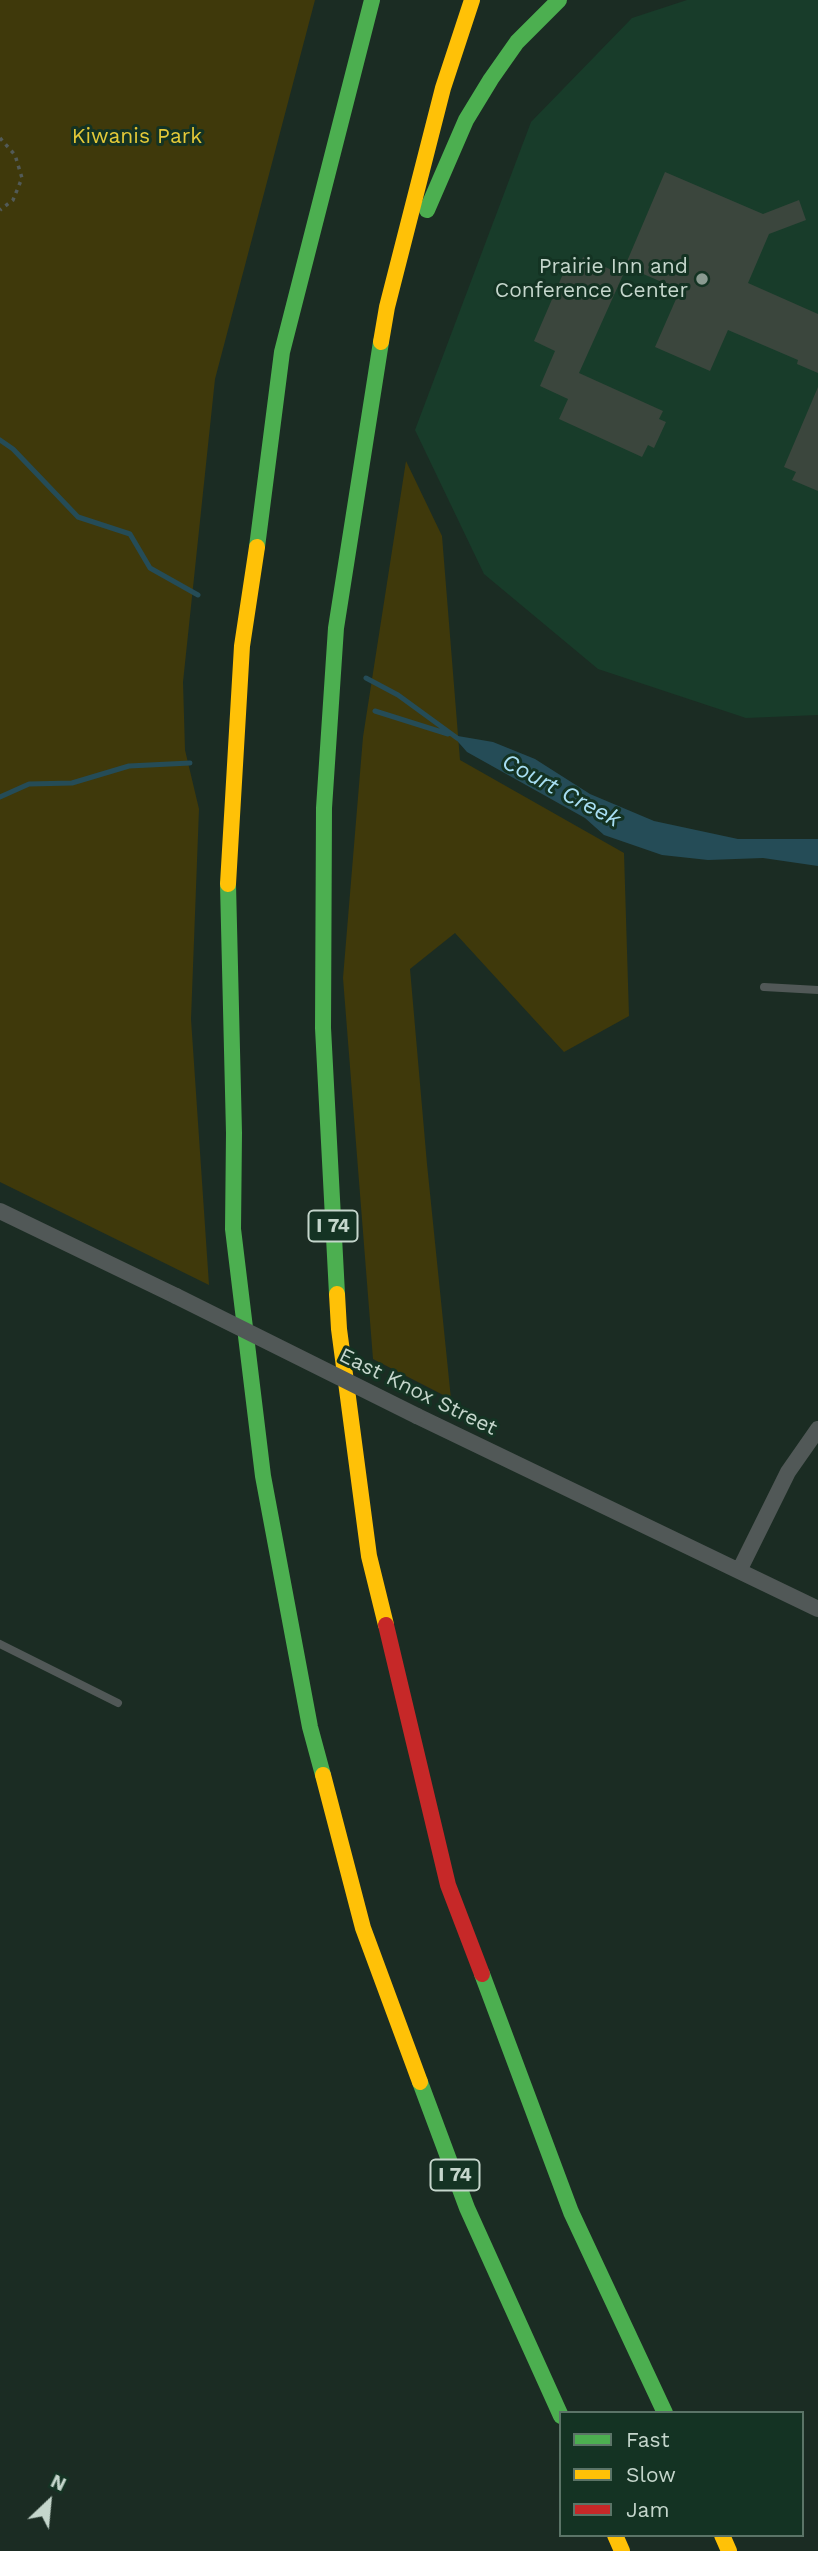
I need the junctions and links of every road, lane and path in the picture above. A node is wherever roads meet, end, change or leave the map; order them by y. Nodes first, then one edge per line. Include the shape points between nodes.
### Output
1 (372, 0) edge
2 (472, 0) edge
3 (559, 0) edge
4 (0, 138) edge
5 (0, 210) edge
6 (387, 307) junction
7 (764, 987) dead end
8 (818, 990) edge
9 (0, 1211) edge
10 (818, 1429) edge
11 (739, 1570) junction
12 (818, 1609) edge
13 (0, 1644) edge
14 (118, 1703) dead end
15 (664, 2411) edge
16 (559, 2412) edge

1 - 16 highway, I 74 via 282,352 242,646 228,902 233,1229 263,1476 310,1727 359,1914 467,2208
2 - 6 highway, I 74 via 443,88
3 - 6 highway via 517,42 466,120
4 - 5 path via 15,155 22,178 13,200
6 - 15 highway, I 74 via 336,628 324,808 323,1028 339,1329 369,1556 448,1885 571,2212
7 - 8 lane
9 - 11 street, East Knox Street, bridge
10 - 11 street via 788,1472
11 - 12 street, East Knox Street
13 - 14 lane

